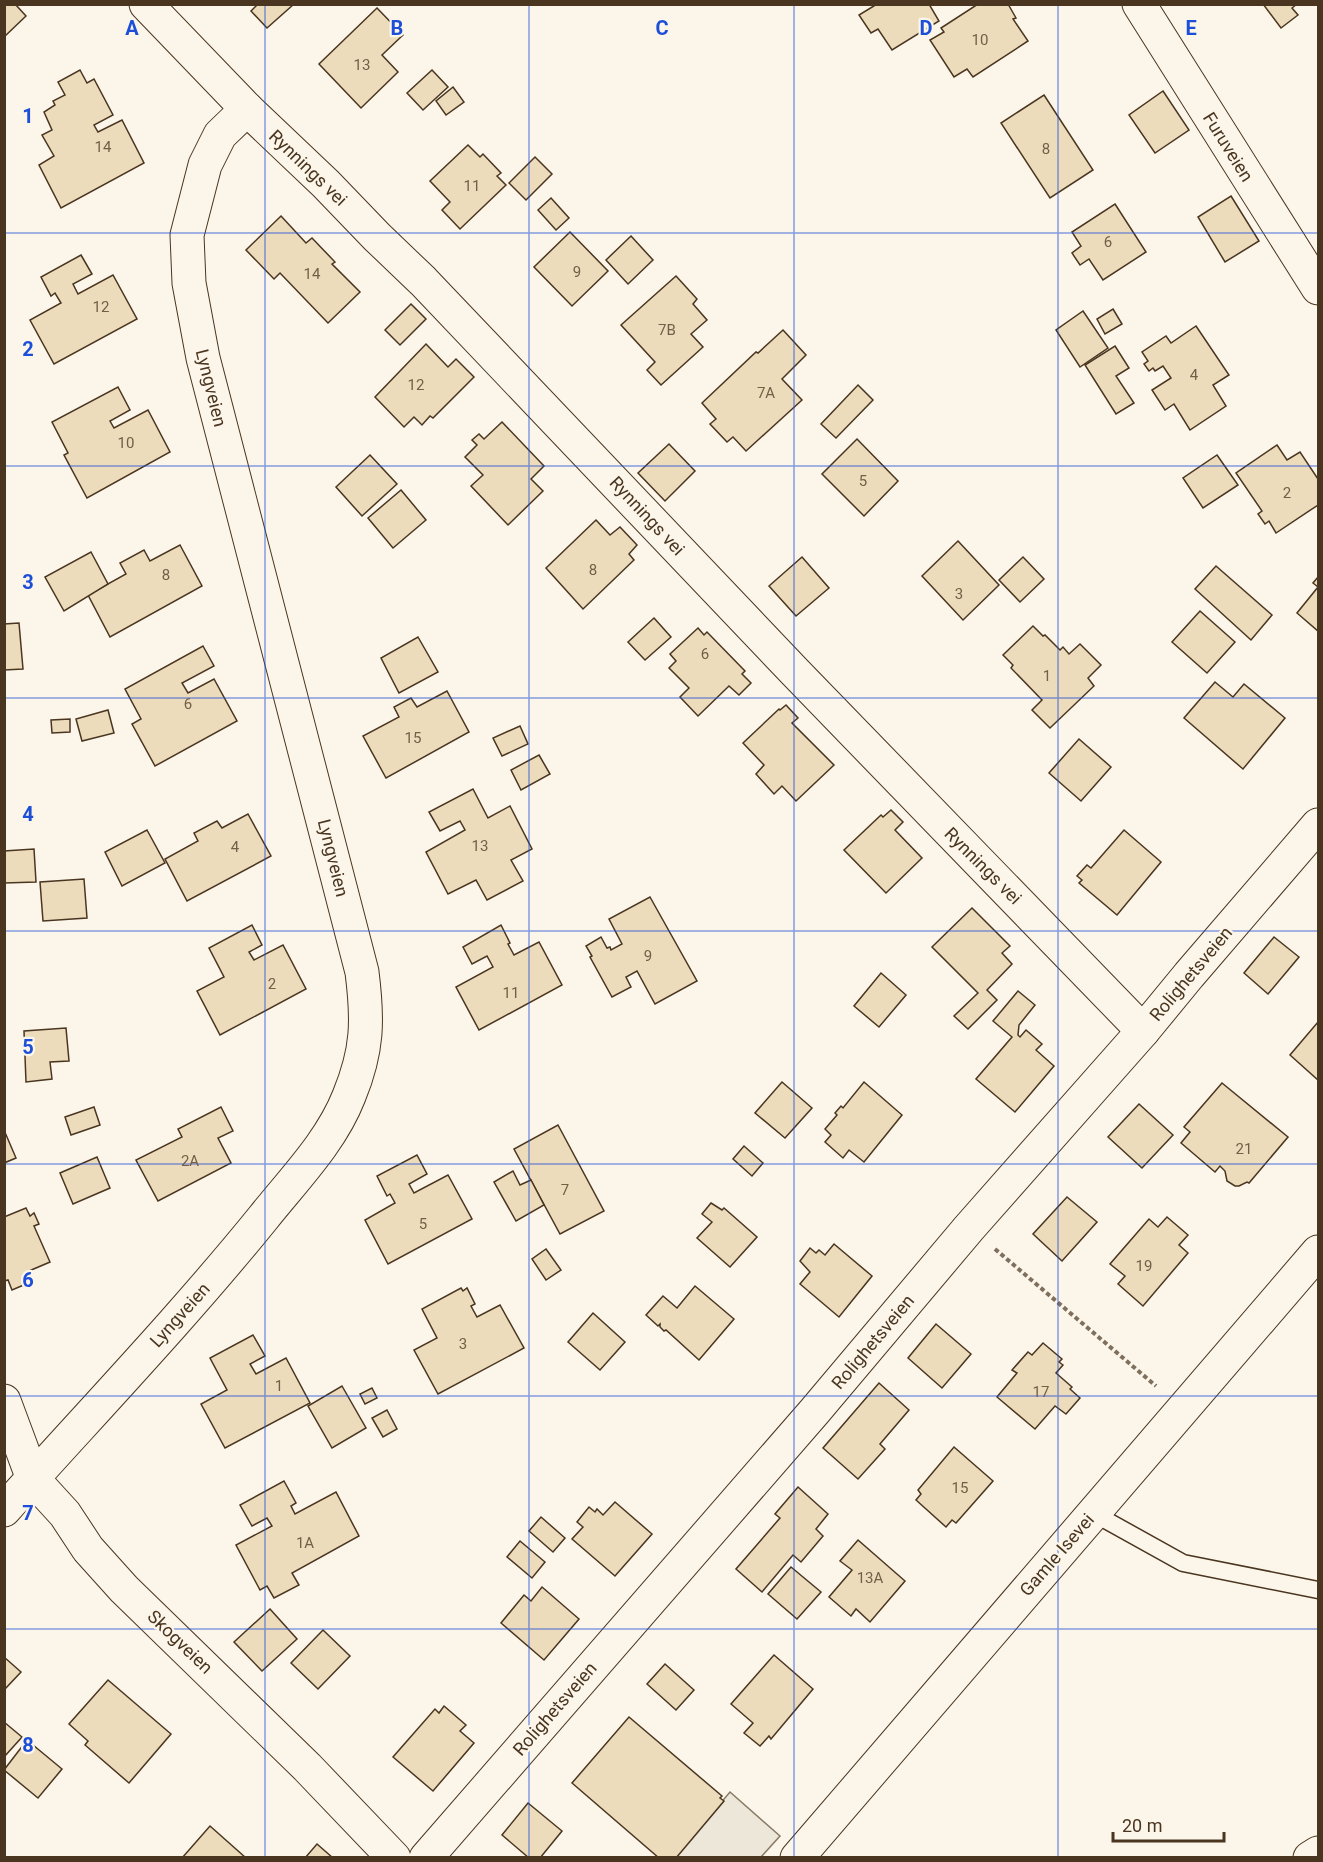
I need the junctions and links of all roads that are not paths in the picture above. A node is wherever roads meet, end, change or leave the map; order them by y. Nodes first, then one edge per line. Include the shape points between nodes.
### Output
1 (146, 4) edge
2 (1138, 4) edge
3 (247, 109) junction
4 (1318, 288) edge
5 (1318, 825) edge
6 (1143, 1031) junction
7 (1318, 1252) edge
8 (4, 1401) edge
9 (33, 1479) junction
10 (4, 1510) edge
11 (1093, 1513) junction
12 (1318, 1590) edge
13 (1318, 1853) edge
14 (394, 1857) edge
15 (426, 1857) edge
16 (797, 1857) edge
17 (1310, 1857) edge

1 - 3 main road, Rynnings vei
2 - 4 main road, Furuveien
3 - 6 main road, Rynnings vei via 423,281
3 - 9 main road, Lyngveien via 220,135 205,165 187,236 189,283 203,358 362,972 367,1009 363,1053 349,1097 326,1140 231,1257
5 - 6 main road, Rolighetsveien
6 - 15 main road, Rolighetsveien
7 - 11 main road, Gamle Isevei
8 - 9 main road, Skogveien
9 - 10 main road, Lyngveien
9 - 14 main road, Skogveien via 124,1589
11 - 12 lane via 1183,1563
11 - 16 main road, Gamle Isevei
13 - 17 main road

